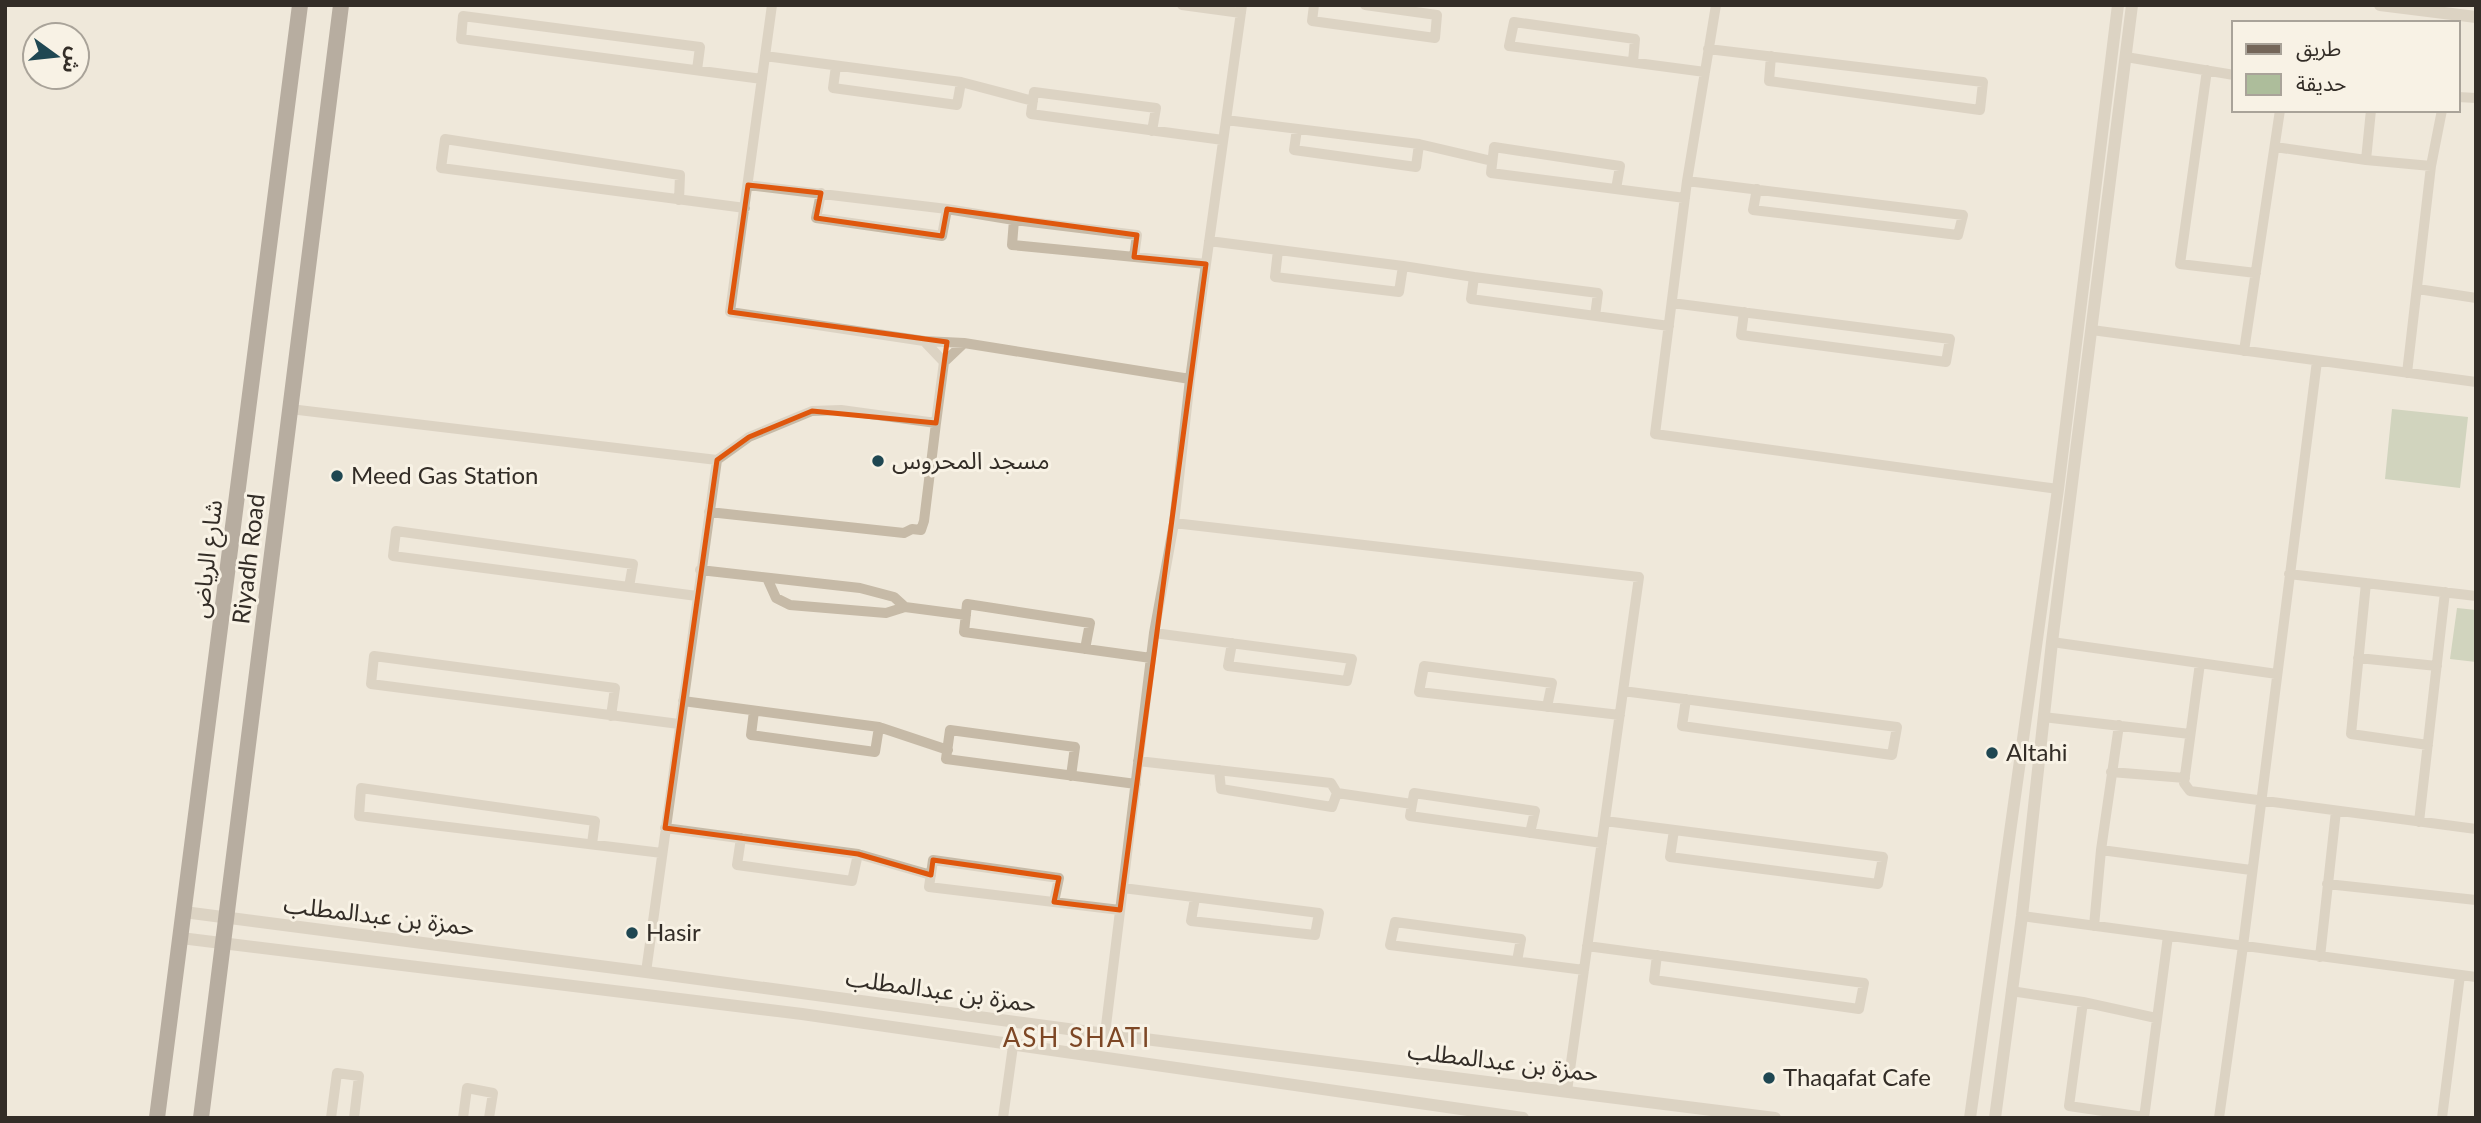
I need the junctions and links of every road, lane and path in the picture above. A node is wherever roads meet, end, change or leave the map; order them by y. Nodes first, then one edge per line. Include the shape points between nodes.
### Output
1 (300, 5) edge
2 (341, 5) edge
3 (772, 5) edge
4 (1182, 5) edge
5 (1314, 5) edge
6 (1365, 5) edge
7 (1716, 5) edge
8 (2118, 5) edge
9 (2132, 5) edge
10 (2380, 5) edge
11 (1241, 9) edge
12 (2476, 17) edge
13 (2458, 19) edge
14 (1708, 48) junction
15 (1771, 56) junction
16 (765, 57) junction
17 (2126, 57) junction
18 (1633, 62) junction
19 (836, 66) junction
20 (697, 70) junction
21 (2207, 71) junction
22 (1705, 72) junction
23 (2232, 75) edge
24 (762, 79) junction
25 (961, 82) junction
26 (1033, 101) junction
27 (2280, 112) edge
28 (2371, 112) edge
29 (2442, 112) edge
30 (1226, 120) junction
31 (1297, 129) junction
32 (1153, 131) junction
33 (1223, 140) junction
34 (1419, 144) junction
35 (2275, 147) junction
36 (2367, 160) junction
37 (1493, 161) junction
38 (2431, 166) junction
39 (1687, 181) junction
40 (748, 184) junction
41 (1616, 189) junction
42 (1757, 189) junction
43 (821, 194) junction
44 (1685, 198) junction
45 (679, 200) junction
46 (745, 208) junction
47 (947, 209) junction
48 (1014, 220) junction
49 (1209, 242) junction
50 (1278, 250) junction
51 (1134, 257) junction
52 (1206, 264) junction
53 (1402, 266) junction
54 (2256, 273) junction
55 (1475, 277) junction
56 (2418, 289) junction
57 (2476, 298) edge
58 (1672, 303) junction
59 (1744, 313) junction
60 (1595, 316) junction
61 (1669, 326) junction
62 (2092, 330) junction
63 (924, 341) junction
64 (964, 343) junction
65 (2244, 351) junction
66 (2317, 361) junction
67 (944, 362) junction
68 (2407, 373) junction
69 (1191, 379) junction
70 (2476, 382) edge
71 (290, 409) junction
72 (936, 423) junction
73 (717, 460) junction
74 (2058, 489) junction
75 (709, 512) junction
76 (1174, 523) junction
77 (700, 570) junction
78 (2290, 574) junction
79 (767, 578) junction
80 (2366, 583) junction
81 (629, 587) junction
82 (2445, 592) junction
83 (697, 596) junction
84 (2476, 596) edge
85 (905, 607) junction
86 (966, 615) junction
87 (1154, 633) junction
88 (2052, 642) junction
89 (1231, 643) junction
90 (1085, 649) junction
91 (2358, 657) junction
92 (1151, 658) junction
93 (2200, 663) junction
94 (2437, 666) junction
95 (2277, 674) junction
96 (1623, 691) junction
97 (1686, 699) junction
98 (682, 701) junction
99 (1547, 707) junction
100 (754, 710) junction
101 (1620, 715) junction
102 (611, 716) junction
103 (2043, 717) junction
104 (679, 724) junction
105 (2119, 725) junction
106 (879, 727) junction
107 (2190, 734) junction
108 (2428, 745) junction
109 (947, 750) junction
110 (1138, 761) junction
111 (1219, 769) junction
112 (2111, 772) junction
113 (1071, 776) junction
114 (2185, 778) junction
115 (1136, 784) junction
116 (1337, 793) junction
117 (2260, 801) junction
118 (1412, 804) junction
119 (2336, 811) junction
120 (1605, 821) junction
121 (2419, 822) junction
122 (665, 828) junction
123 (2476, 829) edge
124 (1674, 830) junction
125 (1530, 833) junction
126 (741, 838) junction
127 (1602, 843) junction
128 (592, 844) junction
129 (2101, 850) junction
130 (662, 853) junction
131 (858, 854) junction
132 (2251, 870) junction
133 (930, 874) junction
134 (2327, 884) junction
135 (1123, 888) junction
136 (1195, 898) junction
137 (2476, 900) edge
138 (1054, 902) junction
139 (1120, 910) junction
140 (184, 912) junction
141 (2022, 916) junction
142 (227, 918) junction
143 (2094, 926) junction
144 (2168, 936) junction
145 (181, 938) junction
146 (224, 944) junction
147 (1587, 946) junction
148 (2243, 946) junction
149 (1657, 955) junction
150 (2320, 957) junction
151 (1517, 961) junction
152 (1584, 970) junction
153 (646, 972) junction
154 (2460, 975) junction
155 (2476, 977) edge
156 (2011, 991) junction
157 (812, 995) junction
158 (2083, 1002) junction
159 (862, 1003) junction
160 (802, 1014) junction
161 (2156, 1018) junction
162 (852, 1021) junction
163 (1104, 1034) junction
164 (1013, 1046) junction
165 (1567, 1091) junction
166 (2144, 1117) edge
167 (157, 1118) edge
168 (201, 1118) edge
169 (331, 1118) edge
170 (354, 1118) edge
171 (463, 1118) edge
172 (489, 1118) edge
173 (1003, 1118) edge
174 (1523, 1118) edge
175 (1775, 1118) edge
176 (1970, 1118) edge
177 (1995, 1118) edge
178 (2219, 1118) edge
179 (2442, 1118) edge

1 - 140 main road, شارع الرياض
2 - 71 main road, Riyadh Road
3 - 16 street
4 - 11 street
5 - 6 street via 1312,21 1435,38 1437,15
7 - 14 street
8 - 74 street
9 - 17 street
10 - 13 street
11 - 30 street
12 - 13 street
14 - 15 street
14 - 22 street
15 - 15 street via 1983,82 1980,110 1769,81
16 - 19 street
16 - 24 street
17 - 21 street
17 - 62 street
18 - 18 street via 1508,46 1514,22 1635,39
18 - 22 street
19 - 25 street
19 - 25 street via 833,88 957,105
20 - 20 street via 461,39 463,16 701,47
20 - 24 street
21 - 23 street
21 - 54 street via 2180,264
22 - 39 street
24 - 40 street
25 - 26 street
26 - 32 street via 1031,114
26 - 32 street via 1034,92 1156,108
27 - 35 street
28 - 36 street
29 - 38 street
30 - 31 street
30 - 33 street
31 - 34 street
31 - 34 street via 1294,150 1416,167
32 - 33 street
33 - 49 street
34 - 37 street
35 - 36 street
35 - 54 street
36 - 38 street
37 - 41 street via 1491,173
37 - 41 street via 1494,147 1620,166
38 - 56 street
39 - 42 street
39 - 44 street
40 - 43 street
40 - 46 street
41 - 44 street
42 - 42 street via 1770,191 1963,215 1958,235 1753,210
43 - 47 street
43 - 47 street via 816,218 942,236
44 - 58 street
45 - 45 street via 441,168 445,139 680,174
45 - 46 street
46 - 63 street via 730,312
47 - 48 street
48 - 51 street via 1137,235
48 - 51 street via 1012,245
49 - 50 street
49 - 52 street
50 - 53 street
50 - 53 street via 1275,277 1399,292
51 - 52 street
52 - 69 street
53 - 55 street
54 - 65 street
55 - 60 street via 1598,293
55 - 60 street via 1471,299
56 - 57 street
56 - 68 street
58 - 59 street
58 - 61 street
59 - 59 street via 1950,338 1946,362 1741,335
60 - 61 street
61 - 74 street via 1655,435
62 - 65 street
62 - 88 street
63 - 64 street
63 - 67 street
64 - 67 street
64 - 69 street
65 - 66 street
66 - 68 street
66 - 78 street
67 - 72 street
68 - 70 street
69 - 76 street
71 - 73 street
71 - 142 main road, Riyadh Road
72 - 73 street via 841,410 812,411 749,437
72 - 75 street via 921,530 904,533
73 - 75 street
74 - 176 street
75 - 77 street
76 - 87 street
76 - 96 street via 1639,577
77 - 79 street
77 - 83 street
78 - 80 street
78 - 95 street
79 - 85 street via 860,589 894,597
79 - 85 street via 776,598 790,605 886,613
80 - 82 street
80 - 91 street
81 - 81 street via 393,556 396,531 633,564
81 - 83 street
82 - 84 street
82 - 94 street
83 - 98 street
85 - 86 street
86 - 90 street via 964,632
86 - 90 street via 967,604 1090,623
87 - 89 street
87 - 92 street
88 - 93 street
88 - 103 street
89 - 89 street via 1352,659 1347,681 1228,666
90 - 92 street
91 - 94 street
91 - 108 street via 2351,734
92 - 110 street
93 - 95 street
93 - 107 street
94 - 108 street
95 - 117 street
96 - 97 street
96 - 101 street
97 - 97 street via 1898,727 1892,755 1682,726
98 - 100 street
98 - 104 street
99 - 99 street via 1419,692 1424,666 1552,683
99 - 101 street
100 - 106 street
100 - 106 street via 751,735 875,752
101 - 120 street
102 - 102 street via 371,684 374,656 615,688
102 - 104 street
103 - 105 street
103 - 141 street
104 - 122 street
105 - 107 street
105 - 112 street
106 - 109 street
107 - 114 street
108 - 121 street
109 - 113 street via 946,760
109 - 113 street via 950,730 1075,747
110 - 111 street
110 - 115 street
111 - 116 street via 1331,783
111 - 116 street via 1222,789 1332,807
112 - 114 street
112 - 129 street
113 - 115 street
114 - 117 street via 2190,791
115 - 135 street
116 - 118 street
117 - 119 street
117 - 132 street
118 - 125 street via 1409,816
118 - 125 street via 1414,793 1535,811
119 - 121 street
119 - 134 street
120 - 124 street
120 - 127 street
121 - 123 street
122 - 126 street
122 - 130 street
124 - 124 street via 1883,857 1878,884 1670,857
125 - 127 street
126 - 131 street
126 - 131 street via 737,864 852,881
127 - 147 street
128 - 128 street via 359,816 361,788 595,821
128 - 130 street
129 - 132 street
129 - 143 street
130 - 153 street
131 - 133 street
132 - 148 street
133 - 138 street via 929,887
133 - 138 street via 933,860 1059,878
134 - 137 street
134 - 150 street
135 - 136 street
135 - 139 street
136 - 136 street via 1319,913 1315,935 1191,921
138 - 139 street
139 - 163 street
140 - 142 street, حمزة بن عبدالمطلب
140 - 145 main road, شارع الرياض
141 - 143 street
141 - 156 street
142 - 146 main road, Riyadh Road
142 - 153 street, حمزة بن عبدالمطلب
143 - 144 street
144 - 148 street
144 - 161 street
145 - 146 street, حمزة بن عبدالمطلب
145 - 167 main road, شارع الرياض
146 - 160 street, حمزة بن عبدالمطلب
146 - 168 main road, Riyadh Road
147 - 149 street
147 - 152 street
148 - 150 street
148 - 178 street
149 - 149 street via 1864,983 1859,1009 1654,980
150 - 154 street
151 - 151 street via 1390,945 1395,922 1521,939
151 - 152 street
152 - 165 street
153 - 157 street, حمزة بن عبدالمطلب
154 - 155 street
154 - 179 street
156 - 158 street
156 - 177 street
157 - 159 street, حمزة بن عبدالمطلب
157 - 160 street
158 - 161 street
158 - 166 street via 2069,1107
159 - 162 street
159 - 163 street, حمزة بن عبدالمطلب
160 - 162 street, حمزة بن عبدالمطلب
161 - 166 street
162 - 164 street, حمزة بن عبدالمطلب
163 - 165 street, حمزة بن عبدالمطلب
164 - 173 street
164 - 174 street, حمزة بن عبدالمطلب
165 - 175 street, حمزة بن عبدالمطلب
169 - 170 street via 337,1073 359,1076
171 - 172 street via 467,1088 493,1093

